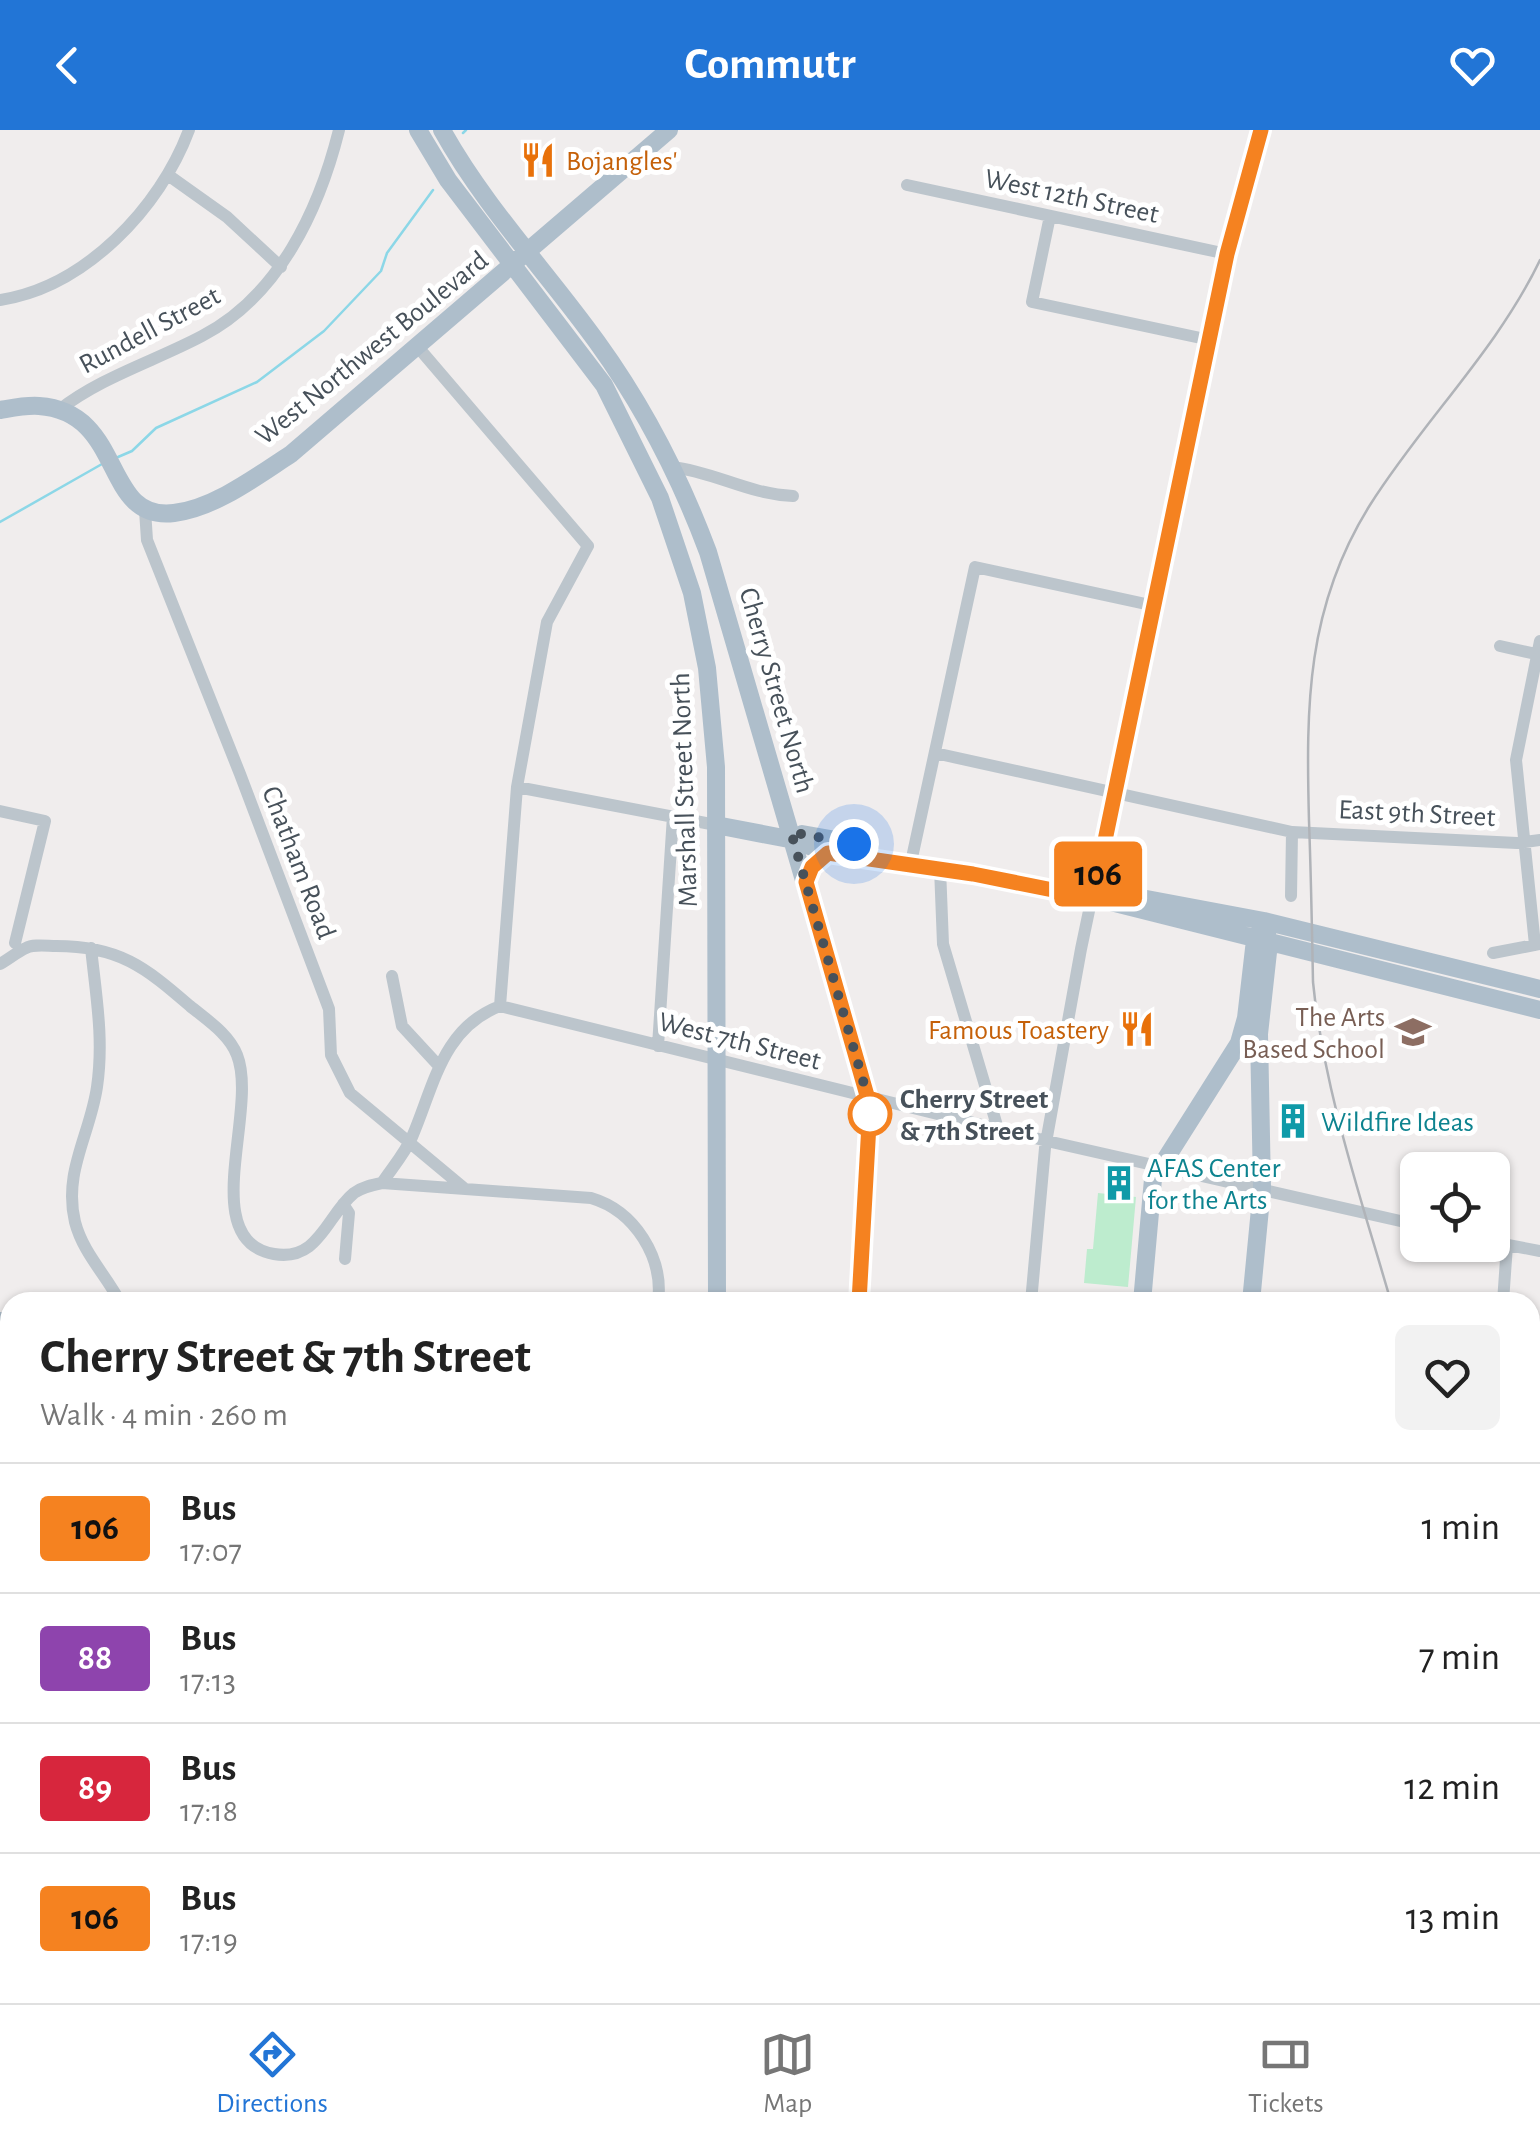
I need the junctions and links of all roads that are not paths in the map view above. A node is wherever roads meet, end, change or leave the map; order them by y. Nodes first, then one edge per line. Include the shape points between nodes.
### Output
1 (189, 130) edge
2 (339, 130) edge
3 (418, 130) edge
4 (442, 130) edge
5 (669, 130) edge
6 (1262, 130) edge
7 (168, 174) junction
8 (907, 185) dead end
9 (1050, 216) junction
10 (530, 252) junction
11 (1227, 254) junction
12 (514, 265) junction
13 (281, 267) junction
14 (0, 300) edge
15 (1210, 340) junction
16 (418, 346) junction
17 (0, 410) edge
18 (59, 410) junction
19 (682, 468) junction
20 (792, 496) dead end
21 (145, 510) junction
22 (1155, 606) junction
23 (1500, 646) dead end
24 (1539, 650) edge
25 (935, 753) junction
26 (516, 787) junction
27 (1115, 794) junction
28 (0, 811) edge
29 (672, 816) junction
30 (716, 825) junction
31 (1295, 832) junction
32 (793, 836) junction
33 (1540, 840) edge
34 (1524, 842) junction
35 (828, 853) junction
36 (913, 853) junction
37 (940, 868) junction
38 (806, 882) junction
39 (1094, 893) junction
40 (1291, 896) dead end
41 (1264, 921) junction
42 (0, 940) edge
43 (1262, 942) junction
44 (1537, 944) edge
45 (22, 945) junction
46 (91, 948) junction
47 (1493, 954) dead end
48 (0, 964) edge
49 (392, 976) dead end
50 (1540, 989) edge
51 (500, 1006) junction
52 (1540, 1010) edge
53 (658, 1046) junction
54 (1230, 1058) junction
55 (716, 1060) junction
56 (1258, 1062) junction
57 (438, 1065) junction
58 (868, 1098) junction
59 (998, 1129) junction
60 (411, 1141) junction
61 (1047, 1141) junction
62 (1161, 1165) junction
63 (382, 1183) junction
64 (464, 1188) junction
65 (1262, 1188) junction
66 (343, 1204) junction
67 (1400, 1221) edge
68 (1510, 1245) edge
69 (1540, 1251) edge
70 (345, 1259) dead end
71 (1507, 1262) edge
72 (114, 1292) edge
73 (658, 1292) edge
74 (717, 1292) edge
75 (860, 1292) edge
76 (1032, 1292) edge
77 (1143, 1292) edge
78 (1252, 1292) edge
79 (1505, 1292) edge

1 - 7 street
2 - 13 street, Rundell Street via 329,171
3 - 12 main road, Marshall Street North
4 - 10 main road, Cherry Street North
5 - 10 main road, West Northwest Boulevard
6 - 11 street
7 - 13 street
7 - 14 street via 124,231 88,261 34,291
8 - 9 street, West 12th Street
9 - 11 street, West 12th Street
9 - 15 street via 1032,302
10 - 12 main road, West Northwest Boulevard
10 - 19 main road, Cherry Street North
11 - 15 street
12 - 16 main road, West Northwest Boulevard
12 - 30 main road, Marshall Street North via 604,385 669,521 708,668
13 - 18 street, Rundell Street via 219,326 82,392
15 - 22 street
16 - 21 main road, West Northwest Boulevard via 291,454 247,482 176,513
16 - 26 street via 588,546 547,622
17 - 18 main road
18 - 21 main road via 90,429 130,500
19 - 20 street via 763,495
19 - 32 main road, Cherry Street North
21 - 60 street, Chatham Road via 147,540 329,1008 335,1067 358,1102
22 - 25 street via 975,567
22 - 27 street
23 - 24 street
24 - 34 street via 1516,760
25 - 27 street, East 9th Street
25 - 36 street
26 - 29 street
26 - 51 street
27 - 31 street, East 9th Street
27 - 39 street
28 - 45 street via 45,821
29 - 30 street
29 - 53 street
30 - 32 main road
30 - 55 main road, Marshall Street North
31 - 34 street, East 9th Street
31 - 40 street
32 - 35 main road
32 - 36 main road
32 - 38 main road, Cherry Street North
33 - 34 street, East 9th Street
34 - 44 street
35 - 37 main road
35 - 38 main road
36 - 39 main road
37 - 39 main road
37 - 59 street via 943,944
38 - 58 main road, Cherry Street North
39 - 41 main road
39 - 43 main road
39 - 61 street
41 - 43 main road
41 - 50 main road
42 - 45 street
43 - 52 main road
43 - 54 main road via 1244,1027
43 - 56 main road
44 - 47 street
45 - 46 street
45 - 48 street
46 - 66 street via 140,965 235,1049 243,1086 233,1212 246,1239 272,1254 297,1253 323,1235
46 - 72 street via 100,1062 71,1194 82,1243
49 - 57 street via 402,1026
51 - 53 street, West 7th Street
51 - 57 street via 466,1025
53 - 55 street, West 7th Street
54 - 56 main road via 1247,1055
54 - 62 main road
55 - 58 street, West 7th Street
55 - 74 main road, Marshall Street North
56 - 65 main road
57 - 60 street
58 - 59 street, West 7th Street
58 - 75 main road, Cherry Street North
59 - 61 street, West 7th Street
60 - 63 street
60 - 64 street, Chatham Road
61 - 62 street, West 7th Street
61 - 76 street
62 - 65 street, West 7th Street
62 - 77 main road via 1152,1184
63 - 64 street
63 - 66 street via 362,1188
64 - 73 street via 603,1202 644,1240
65 - 67 street, West 7th Street
65 - 78 main road
66 - 70 street via 349,1214
68 - 69 street
71 - 79 street

